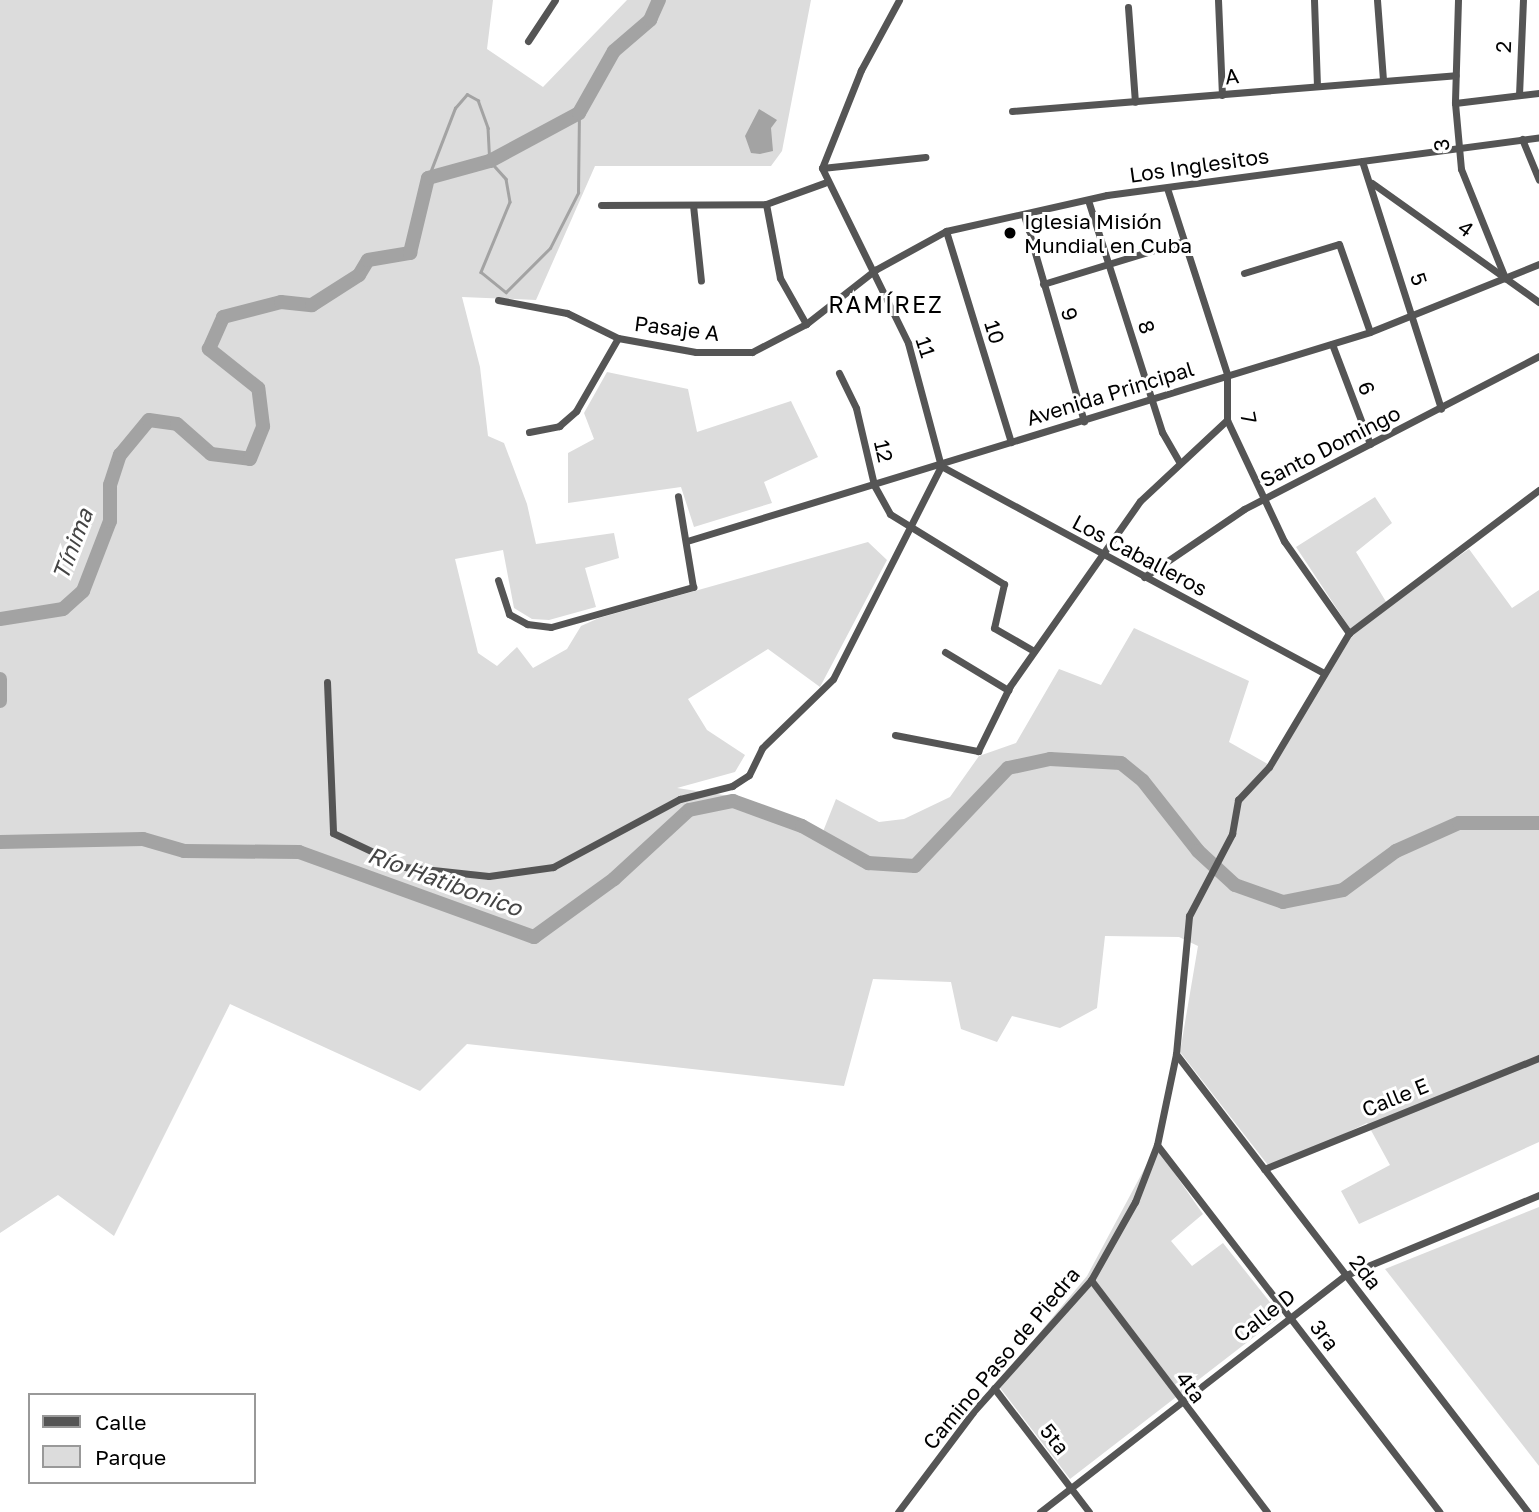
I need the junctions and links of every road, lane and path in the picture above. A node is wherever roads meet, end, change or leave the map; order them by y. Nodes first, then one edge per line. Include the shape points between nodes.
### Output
1 (555, 0) edge
2 (899, 0) edge
3 (1219, 0) edge
4 (1314, 0) edge
5 (1377, 0) edge
6 (1458, 0) edge
7 (1522, 0) edge
8 (1128, 8) dead end
9 (527, 41) dead end
10 (1456, 75) junction
11 (1382, 79) junction
12 (1317, 85) junction
13 (1539, 93) edge
14 (1222, 95) junction
15 (1519, 96) junction
16 (1135, 102) junction
17 (1455, 103) junction
18 (1012, 111) dead end
19 (1539, 137) edge
20 (1522, 139) junction
21 (1458, 148) junction
22 (925, 156) dead end
23 (1362, 160) junction
24 (822, 170) junction
25 (1539, 180) edge
26 (1372, 182) junction
27 (824, 183) junction
28 (1167, 188) junction
29 (1088, 200) junction
30 (766, 204) junction
31 (601, 205) dead end
32 (693, 205) junction
33 (1024, 215) junction
34 (946, 231) junction
35 (1184, 241) junction
36 (1109, 264) junction
37 (1539, 264) edge
38 (874, 270) junction
39 (1244, 273) dead end
40 (1505, 278) junction
41 (701, 281) dead end
42 (1043, 284) junction
43 (498, 300) dead end
44 (1539, 302) edge
45 (1412, 316) junction
46 (806, 324) junction
47 (1370, 332) junction
48 (618, 338) junction
49 (1332, 344) junction
50 (1539, 356) edge
51 (839, 373) dead end
52 (1227, 374) junction
53 (1152, 400) junction
54 (1441, 409) junction
55 (1227, 420) junction
56 (1084, 421) junction
57 (529, 432) dead end
58 (1012, 442) junction
59 (1370, 444) junction
60 (1179, 462) junction
61 (941, 466) junction
62 (874, 485) junction
63 (1539, 490) edge
64 (677, 496) dead end
65 (1264, 500) junction
66 (908, 528) junction
67 (687, 541) junction
68 (1104, 557) junction
69 (1144, 578) junction
70 (498, 580) dead end
71 (1349, 634) junction
72 (1034, 651) junction
73 (945, 652) dead end
74 (1324, 673) junction
75 (327, 682) dead end
76 (1008, 690) junction
77 (895, 735) dead end
78 (1176, 1054) junction
79 (1539, 1058) edge
80 (1157, 1145) junction
81 (1264, 1169) junction
82 (1539, 1195) edge
83 (1346, 1275) junction
84 (1091, 1280) junction
85 (1290, 1318) junction
86 (993, 1388) junction
87 (1181, 1402) junction
88 (1070, 1488) junction
89 (898, 1512) edge
90 (1040, 1512) edge
91 (1089, 1512) edge
92 (1267, 1512) edge
93 (1440, 1512) edge
94 (1528, 1512) edge

1 - 9 street
2 - 24 street via 861,69
3 - 14 street
4 - 12 street
5 - 11 street
6 - 10 street, 3
7 - 15 street, 2
8 - 16 street
10 - 11 street, A
10 - 17 street, 3
11 - 12 street, A
12 - 14 street, A
13 - 15 street
14 - 16 street, A
15 - 17 street
16 - 18 street, A
17 - 21 street, 3
19 - 20 street, Los Inglesitos
20 - 21 street, Los Inglesitos
20 - 25 street
21 - 23 street, Los Inglesitos
21 - 40 street, 3 via 1461,169
22 - 24 street
23 - 26 street, 5
23 - 28 street, Los Inglesitos
24 - 27 street, 11
26 - 40 street, 4
26 - 45 street, 5
27 - 30 street
27 - 38 street, 11
28 - 29 street, Los Inglesitos
28 - 35 street, 7
29 - 33 street, Los Inglesitos
29 - 36 street, 8
30 - 32 street
30 - 46 street via 780,278
31 - 32 street
32 - 41 street
33 - 34 street, Los Inglesitos
33 - 42 street, 9
34 - 38 street, Los Inglesitos
34 - 58 street, 10
35 - 36 street
35 - 52 street, 7
36 - 42 street
36 - 53 street, 8
37 - 40 street, Avenida Principal
38 - 46 street, Pasaje A
38 - 61 street, 11 via 908,343
39 - 47 street via 1339,244
40 - 44 street, 4
40 - 45 street, Avenida Principal
42 - 56 street, 9
43 - 48 street, Pasaje A via 567,313
45 - 47 street, Avenida Principal
45 - 54 street, 5
46 - 48 street, Pasaje A via 752,352 696,352
47 - 49 street, Avenida Principal
48 - 57 street via 576,411 559,426
49 - 52 street, Avenida Principal
49 - 59 street, 6
50 - 54 street, Santo Domingo
51 - 62 street, 12 via 856,408
52 - 53 street, Avenida Principal
52 - 55 street, 7
53 - 56 street, Avenida Principal
53 - 60 street, 8
54 - 59 street, Santo Domingo
55 - 60 street
55 - 65 street, 7
56 - 58 street, Avenida Principal
58 - 61 street, Avenida Principal
59 - 65 street, Santo Domingo
60 - 68 street via 1140,501
61 - 62 street, Avenida Principal
61 - 66 street
61 - 68 street, Los Caballeros
62 - 66 street, 12 via 890,514
62 - 67 street, Avenida Principal
63 - 71 street, Camino Paso de Piedra
64 - 67 street
65 - 69 street, Santo Domingo via 1205,532
65 - 71 street, 7 via 1284,541
66 - 72 street, 12 via 1004,584 994,628
66 - 75 street via 832,679 762,748 749,775 733,786 680,799 553,867 489,876 405,867 333,833
67 - 70 street via 693,587 551,627 527,624 509,614
68 - 69 street, Los Caballeros
68 - 72 street
69 - 74 street, Los Caballeros
71 - 74 street, Camino Paso de Piedra
72 - 76 street
73 - 76 street
74 - 78 street, Camino Paso de Piedra via 1269,767 1238,800 1225,849 1189,916
76 - 77 street via 978,751
78 - 80 street, Camino Paso de Piedra
78 - 81 street, 2da
79 - 81 street, Calle E
80 - 84 street, Camino Paso de Piedra via 1135,1202
80 - 85 street, 3ra
81 - 83 street, 2da
82 - 83 street, Calle D
83 - 85 street, Calle D
83 - 94 street, 2da
84 - 86 street, Camino Paso de Piedra
84 - 87 street, 4ta
85 - 87 street, Calle D
85 - 93 street, 3ra
86 - 88 street, 5ta
86 - 89 street, Camino Paso de Piedra
87 - 88 street, Calle D
87 - 92 street, 4ta
88 - 90 street, Calle D
88 - 91 street, 5ta

